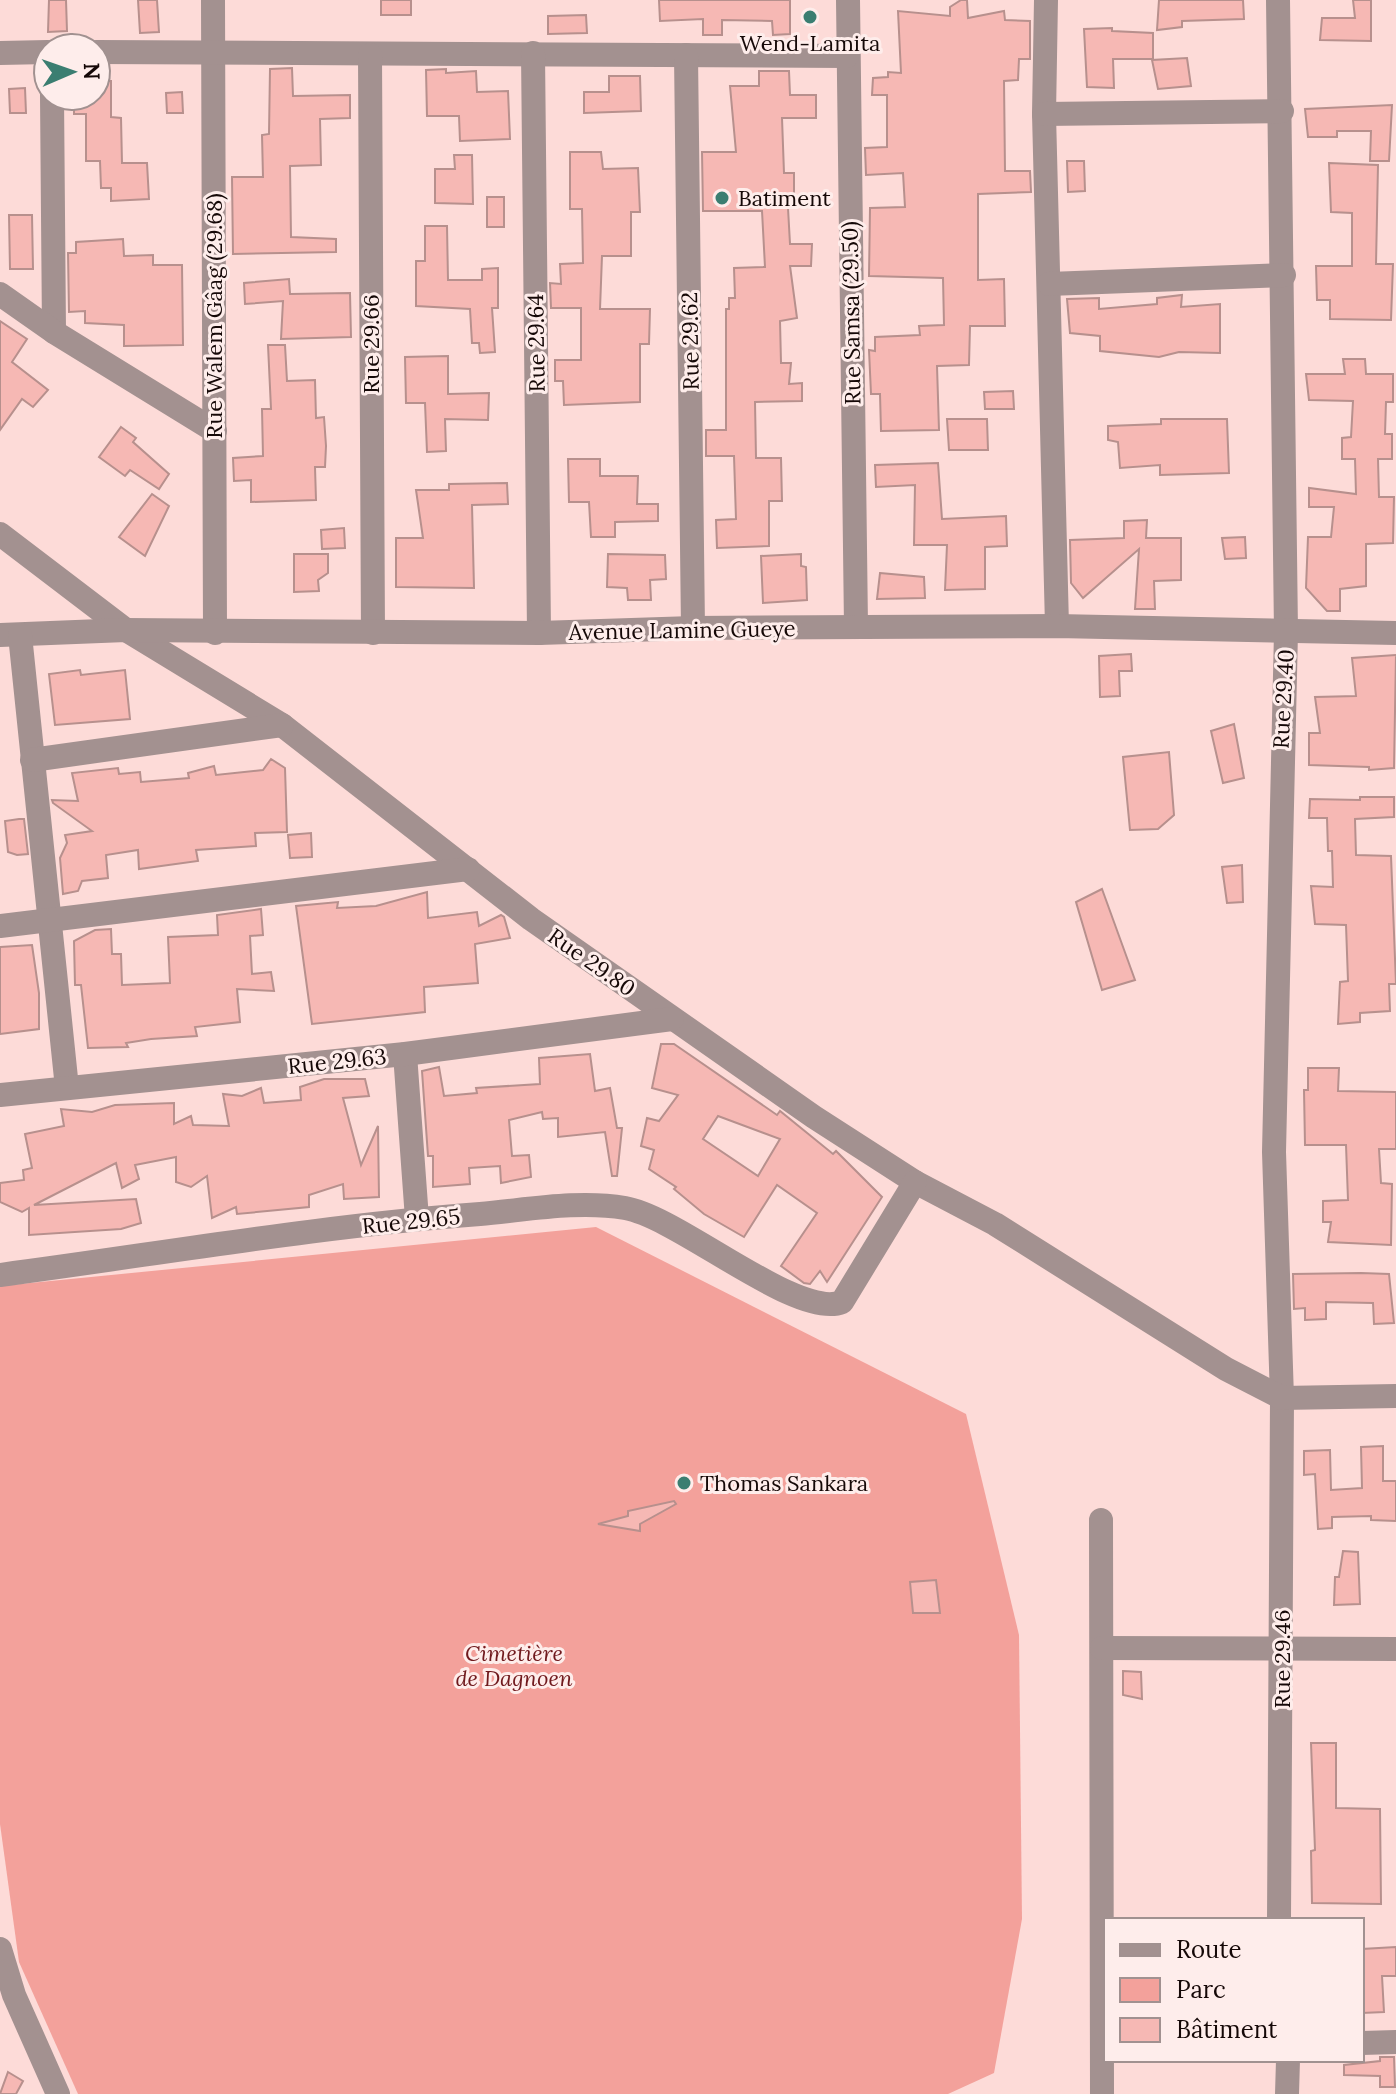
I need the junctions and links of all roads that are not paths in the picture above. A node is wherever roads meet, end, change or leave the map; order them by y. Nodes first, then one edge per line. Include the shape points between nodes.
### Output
1 (213, 0) edge
2 (848, 0) edge
3 (1046, 0) edge
4 (1278, 0) edge
5 (32, 52) edge
6 (112, 52) edge
7 (213, 52) junction
8 (0, 53) edge
9 (533, 53) junction
10 (370, 55) junction
11 (686, 55) junction
12 (847, 56) junction
13 (1282, 111) junction
14 (52, 112) edge
15 (1044, 114) junction
16 (1284, 275) junction
17 (1049, 284) junction
18 (0, 294) edge
19 (54, 332) junction
20 (215, 431) junction
21 (0, 534) edge
22 (856, 626) junction
23 (1057, 626) junction
24 (693, 628) junction
25 (126, 630) junction
26 (1286, 632) junction
27 (215, 633) junction
28 (373, 633) junction
29 (539, 633) junction
30 (1396, 633) edge
31 (10, 635) edge
32 (282, 725) junction
33 (32, 760) junction
34 (468, 869) junction
35 (48, 921) junction
36 (0, 926) edge
37 (672, 1019) junction
38 (405, 1054) junction
39 (67, 1088) junction
40 (0, 1095) edge
41 (915, 1182) junction
42 (417, 1219) junction
43 (0, 1275) edge
44 (1396, 1396) edge
45 (1282, 1398) junction
46 (1101, 1520) dead end
47 (1102, 1648) junction
48 (1282, 1649) junction
49 (1396, 1649) edge
50 (1279, 1918) edge
51 (0, 1949) edge
52 (1396, 2042) edge
53 (1364, 2043) edge
54 (1288, 2062) edge
55 (58, 2094) edge
56 (1102, 2094) edge
57 (1287, 2094) edge

1 - 7 street, Rue Walem Gâag (29.68)
2 - 12 street, Rue Samsa (29.50)
3 - 15 street
4 - 13 street, Rue 29.40
5 - 8 street
6 - 7 street
7 - 10 street
7 - 20 street, Rue Walem Gâag (29.68)
9 - 10 street
9 - 11 street
9 - 29 street, Rue 29.64
10 - 28 street, Rue 29.66
11 - 12 street
11 - 24 street, Rue 29.62
12 - 22 street, Rue Samsa (29.50)
13 - 15 street
13 - 16 street, Rue 29.40
14 - 19 street
15 - 17 street
16 - 17 street
16 - 26 street, Rue 29.40
17 - 23 street
18 - 19 street
19 - 20 street
20 - 27 street, Rue Walem Gâag (29.68)
21 - 25 street
22 - 23 street, Avenue Lamine Gueye
22 - 24 street, Avenue Lamine Gueye
23 - 26 street, Avenue Lamine Gueye
24 - 29 street, Avenue Lamine Gueye
25 - 27 street, Avenue Lamine Gueye
25 - 31 street, Avenue Lamine Gueye
25 - 32 street, Rue 29.80
26 - 30 street, Avenue Lamine Gueye
26 - 45 street, Rue 29.40 via 1274,1152
27 - 28 street, Avenue Lamine Gueye
28 - 29 street, Avenue Lamine Gueye
31 - 33 street
32 - 33 street
32 - 34 street, Rue 29.80
33 - 35 street
34 - 35 street
34 - 37 street, Rue 29.80
35 - 36 street
35 - 39 street
37 - 38 street, Rue 29.63
37 - 41 street, Rue 29.80
38 - 39 street, Rue 29.63
38 - 42 street
39 - 40 street, Rue 29.63
41 - 42 street, Rue 29.65 via 842,1302 833,1306 803,1300 627,1208 598,1205
41 - 45 street, Rue 29.80 via 995,1224 1226,1369
42 - 43 street, Rue 29.65
44 - 45 street
45 - 48 street, Rue 29.46
46 - 47 street
47 - 48 street
47 - 56 street
48 - 49 street
48 - 50 street, Rue 29.46
51 - 55 street via 14,1995
52 - 53 street
54 - 57 street

